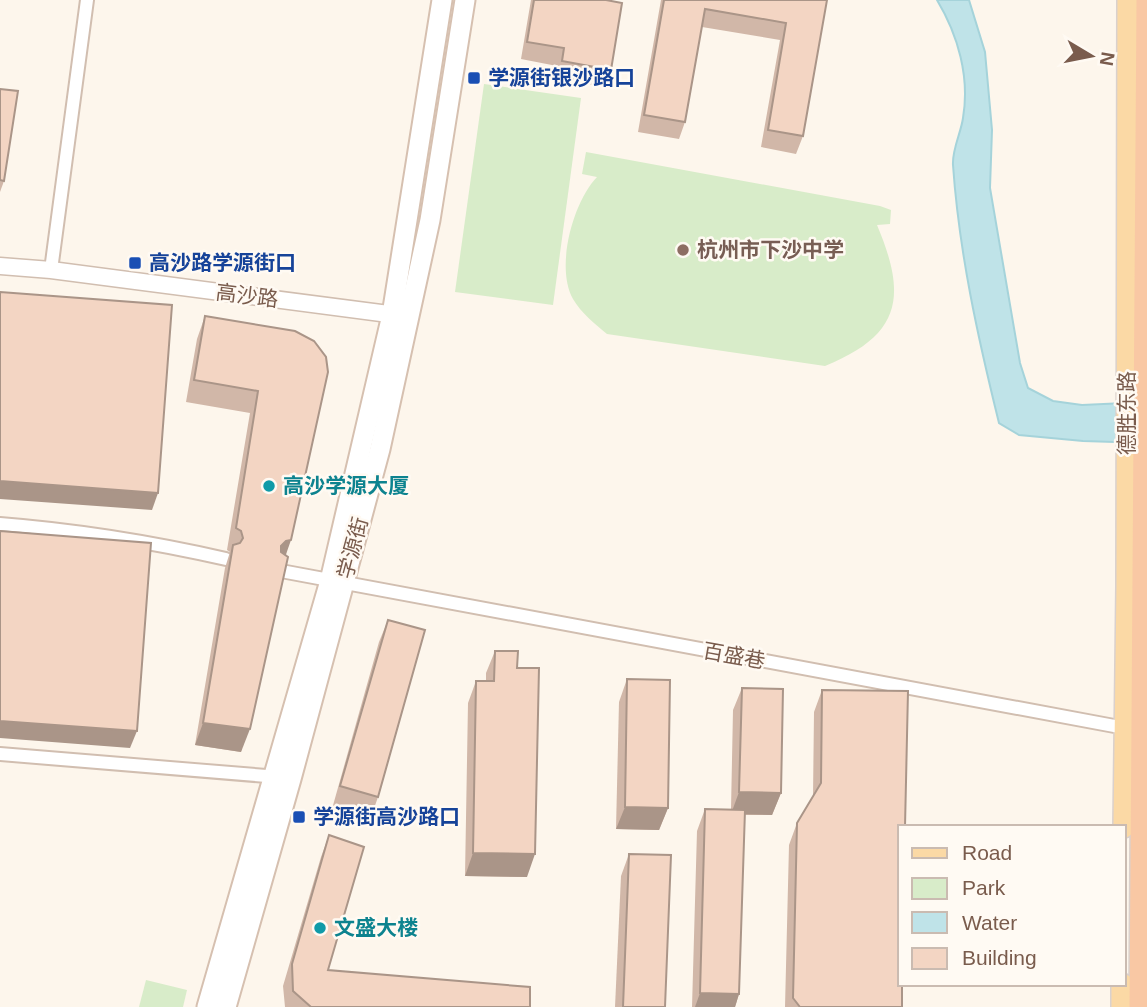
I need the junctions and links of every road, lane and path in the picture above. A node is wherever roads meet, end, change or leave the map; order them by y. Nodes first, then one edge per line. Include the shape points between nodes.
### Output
1 (87, 0) edge
2 (442, 0) edge
3 (465, 0) edge
4 (1128, 0) edge
5 (1147, 0) edge
6 (0, 267) edge
7 (51, 270) junction
8 (401, 316) junction
9 (0, 524) edge
10 (226, 559) dead end
11 (281, 571) edge
12 (336, 582) junction
13 (1125, 728) junction
14 (0, 754) edge
15 (283, 778) junction
16 (1124, 825) edge
17 (1122, 986) edge
18 (207, 1007) edge
19 (226, 1007) edge
20 (1122, 1007) edge
21 (1140, 1007) edge

1 - 7 street
2 - 8 main road, 学源街
3 - 8 main road, 学源街 via 430,220
4 - 13 main road, 德胜东路
5 - 21 highway
6 - 7 street, 高沙路
7 - 8 street, 高沙路
8 - 12 main road, 学源街 via 380,449
9 - 10 street via 139,541
11 - 12 street, 百盛巷
12 - 13 street, 百盛巷
12 - 15 main road, 学源街
13 - 16 main road, 德胜东路
14 - 15 street
15 - 18 main road, 学源街
15 - 19 main road, 学源街
17 - 20 main road

